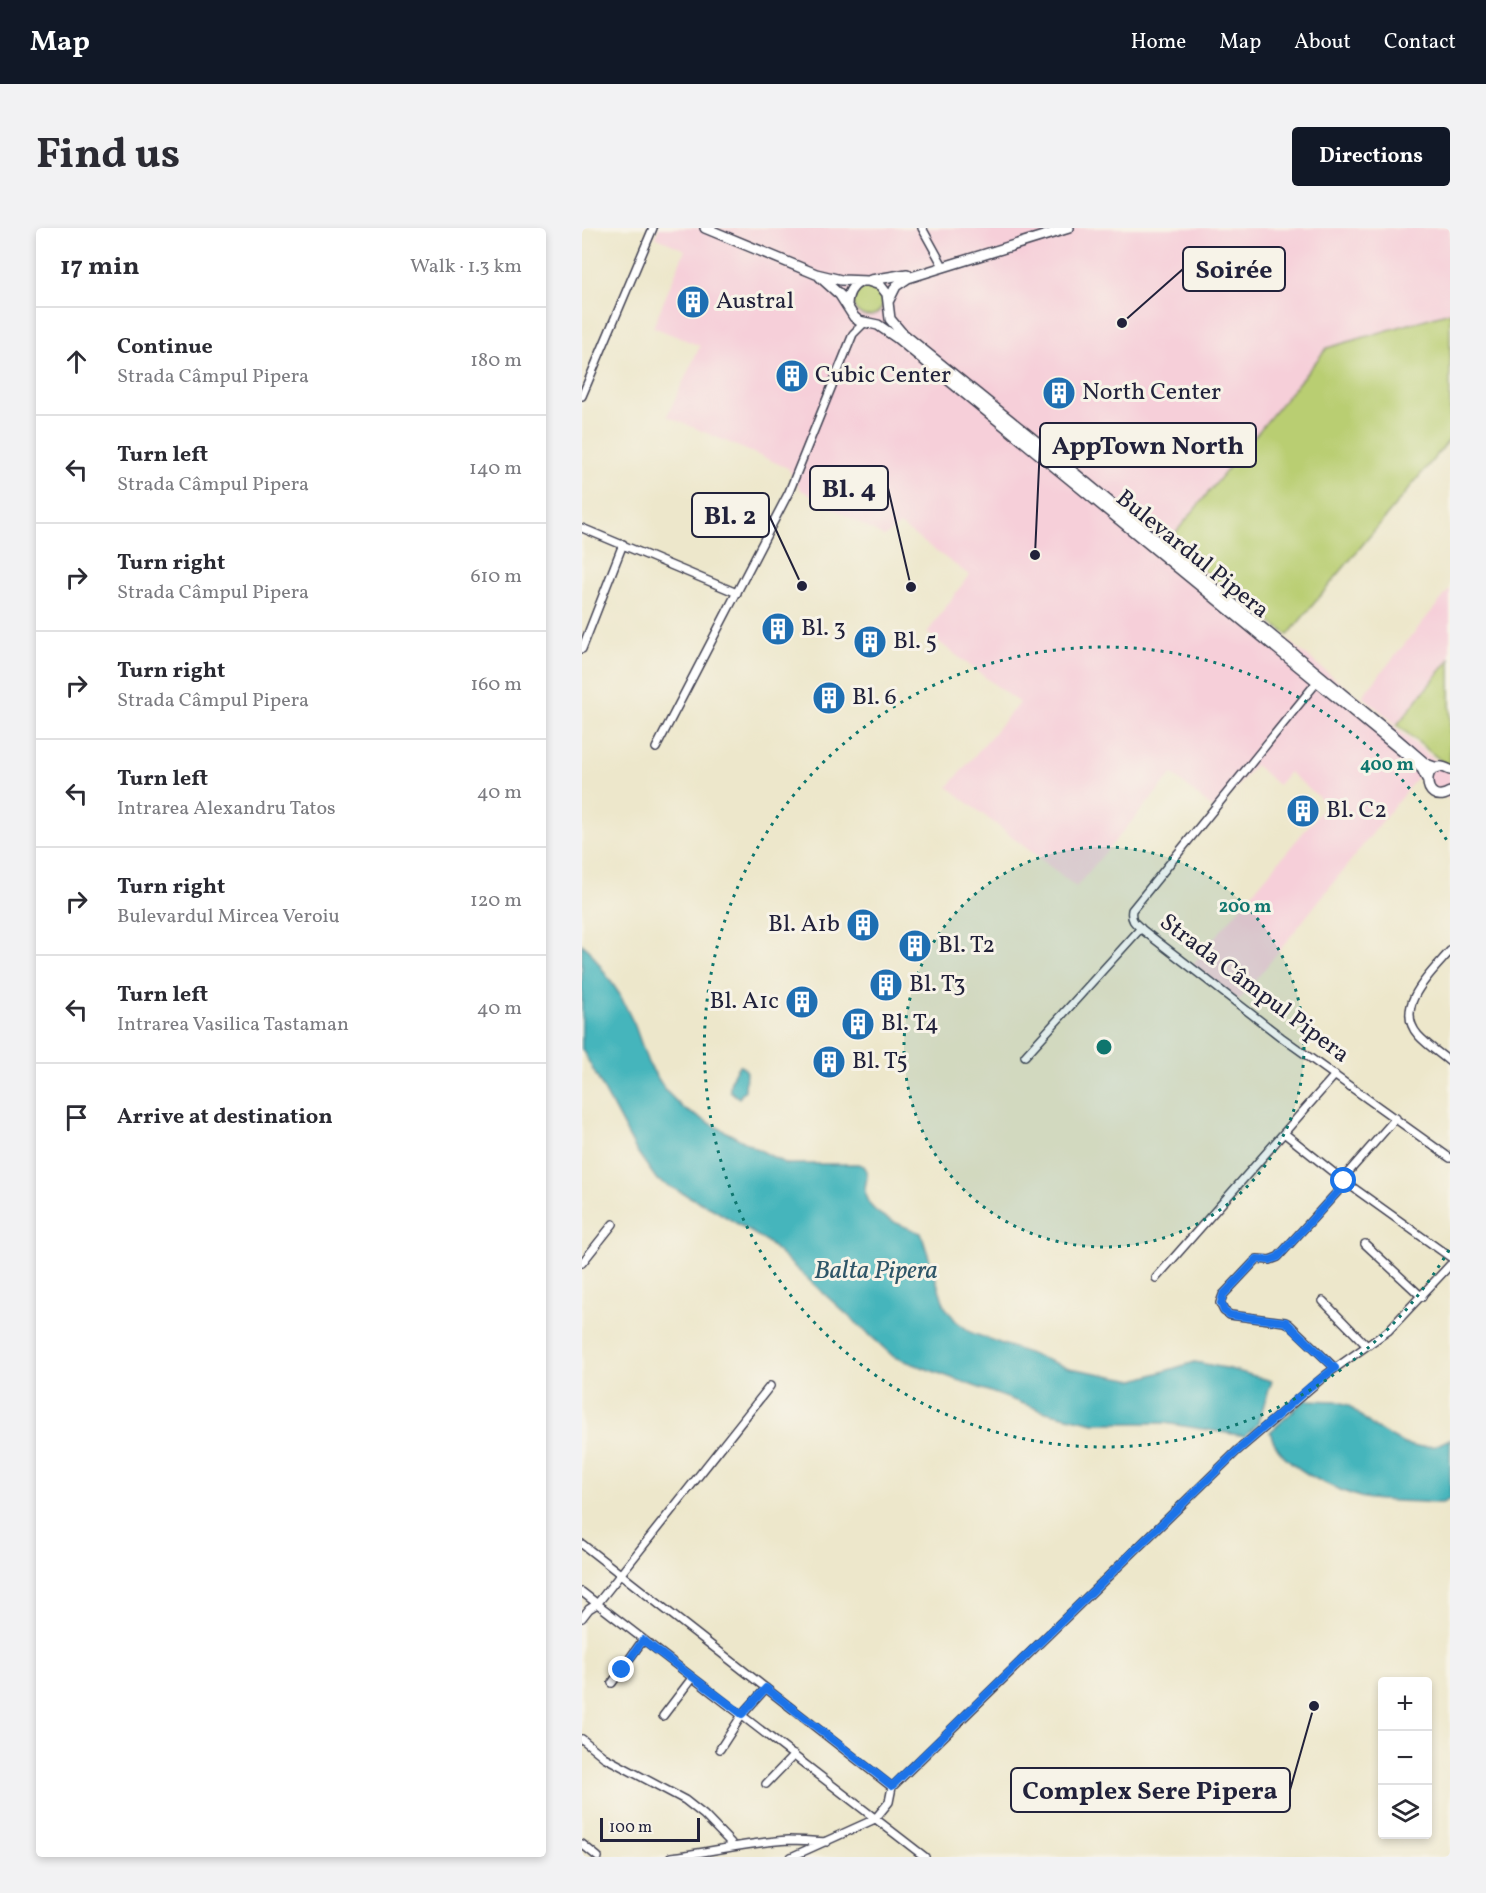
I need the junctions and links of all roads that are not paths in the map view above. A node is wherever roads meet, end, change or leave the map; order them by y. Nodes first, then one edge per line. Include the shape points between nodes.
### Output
1 (653, 228) edge
2 (705, 228) edge
3 (922, 228) edge
4 (1070, 228) edge
5 (1060, 230) edge
6 (943, 266) junction
7 (921, 272) junction
8 (816, 274) junction
9 (865, 281) junction
10 (888, 305) junction
11 (848, 309) junction
12 (868, 322) junction
13 (853, 334) junction
14 (582, 396) edge
15 (582, 528) edge
16 (623, 544) junction
17 (737, 592) junction
18 (582, 649) edge
19 (1317, 682) junction
20 (656, 748) dead end
21 (1437, 768) junction
22 (1450, 770) edge
23 (1427, 779) junction
24 (1450, 793) edge
25 (1141, 928) junction
26 (1450, 951) edge
27 (1025, 1056) dead end
28 (1450, 1062) edge
29 (1335, 1075) junction
30 (1395, 1118) junction
31 (1284, 1133) junction
32 (1450, 1158) edge
33 (1344, 1181) junction
34 (613, 1224) dead end
35 (1365, 1244) dead end
36 (1450, 1257) edge
37 (582, 1263) edge
38 (1450, 1265) edge
39 (1155, 1278) dead end
40 (1422, 1297) junction
41 (1323, 1301) dead end
42 (1367, 1346) junction
43 (1335, 1368) junction
44 (770, 1386) dead end
45 (582, 1544) edge
46 (620, 1573) junction
47 (582, 1592) edge
48 (597, 1604) junction
49 (582, 1618) edge
50 (643, 1640) junction
51 (692, 1678) junction
52 (612, 1683) dead end
53 (766, 1688) junction
54 (742, 1714) junction
55 (663, 1716) dead end
56 (582, 1739) edge
57 (720, 1749) dead end
58 (794, 1755) junction
59 (766, 1784) dead end
60 (892, 1786) junction
61 (875, 1819) junction
62 (827, 1842) junction
63 (582, 1844) edge
64 (730, 1846) junction
65 (598, 1857) edge
66 (671, 1857) edge
67 (791, 1857) edge
68 (925, 1857) edge

1 - 14 street
2 - 8 main road, Bulevardul Pipera
3 - 6 street
4 - 5 main road
5 - 6 main road
6 - 7 main road
7 - 9 main road
7 - 10 main road via 900,282 891,292
8 - 9 main road, Bulevardul Pipera
8 - 11 main road, Bulevardul Pipera via 832,287
9 - 10 main road, Bulevardul Pipera via 880,285 887,294
9 - 11 main road via 852,288
10 - 12 main road via 881,318
10 - 21 main road, Bulevardul Pipera via 890,319 901,332 1426,764
11 - 12 main road, Bulevardul Pipera via 859,321
11 - 13 street
12 - 13 street
12 - 19 main road, Bulevardul Pipera via 897,338
13 - 17 street via 789,492
15 - 16 street
16 - 17 street
16 - 18 street
17 - 20 street
19 - 23 main road, Bulevardul Pipera via 1422,768
19 - 25 street, Strada Câmpul Pipera via 1132,910 1132,921
21 - 22 main road
21 - 23 main road
23 - 24 main road, Bulevardul Pipera via 1434,793
25 - 27 street
25 - 29 street, Strada Câmpul Pipera
26 - 28 street via 1416,993 1410,1013 1416,1033
29 - 30 street, Strada Câmpul Pipera
29 - 31 street
30 - 32 street, Strada Câmpul Pipera
30 - 33 street
31 - 33 street
31 - 39 street
33 - 36 street
33 - 43 street via 1278,1257 1257,1259 1223,1295 1221,1303 1230,1315 1289,1324
34 - 37 street
35 - 40 street
38 - 40 street
40 - 42 street
41 - 42 street
42 - 43 street
43 - 60 street via 1237,1451
44 - 46 street
45 - 46 street
46 - 48 street
46 - 53 street
47 - 48 street
48 - 49 street
48 - 50 street
50 - 51 street
50 - 52 street
51 - 54 street
51 - 55 street
53 - 54 street
53 - 60 street
54 - 57 street
54 - 58 street
56 - 64 street via 604,1757 685,1800 705,1815
58 - 59 street
58 - 61 street
60 - 61 street via 889,1802
61 - 62 street
61 - 68 street
62 - 64 street via 789,1840
62 - 67 street
63 - 65 street
64 - 66 street

